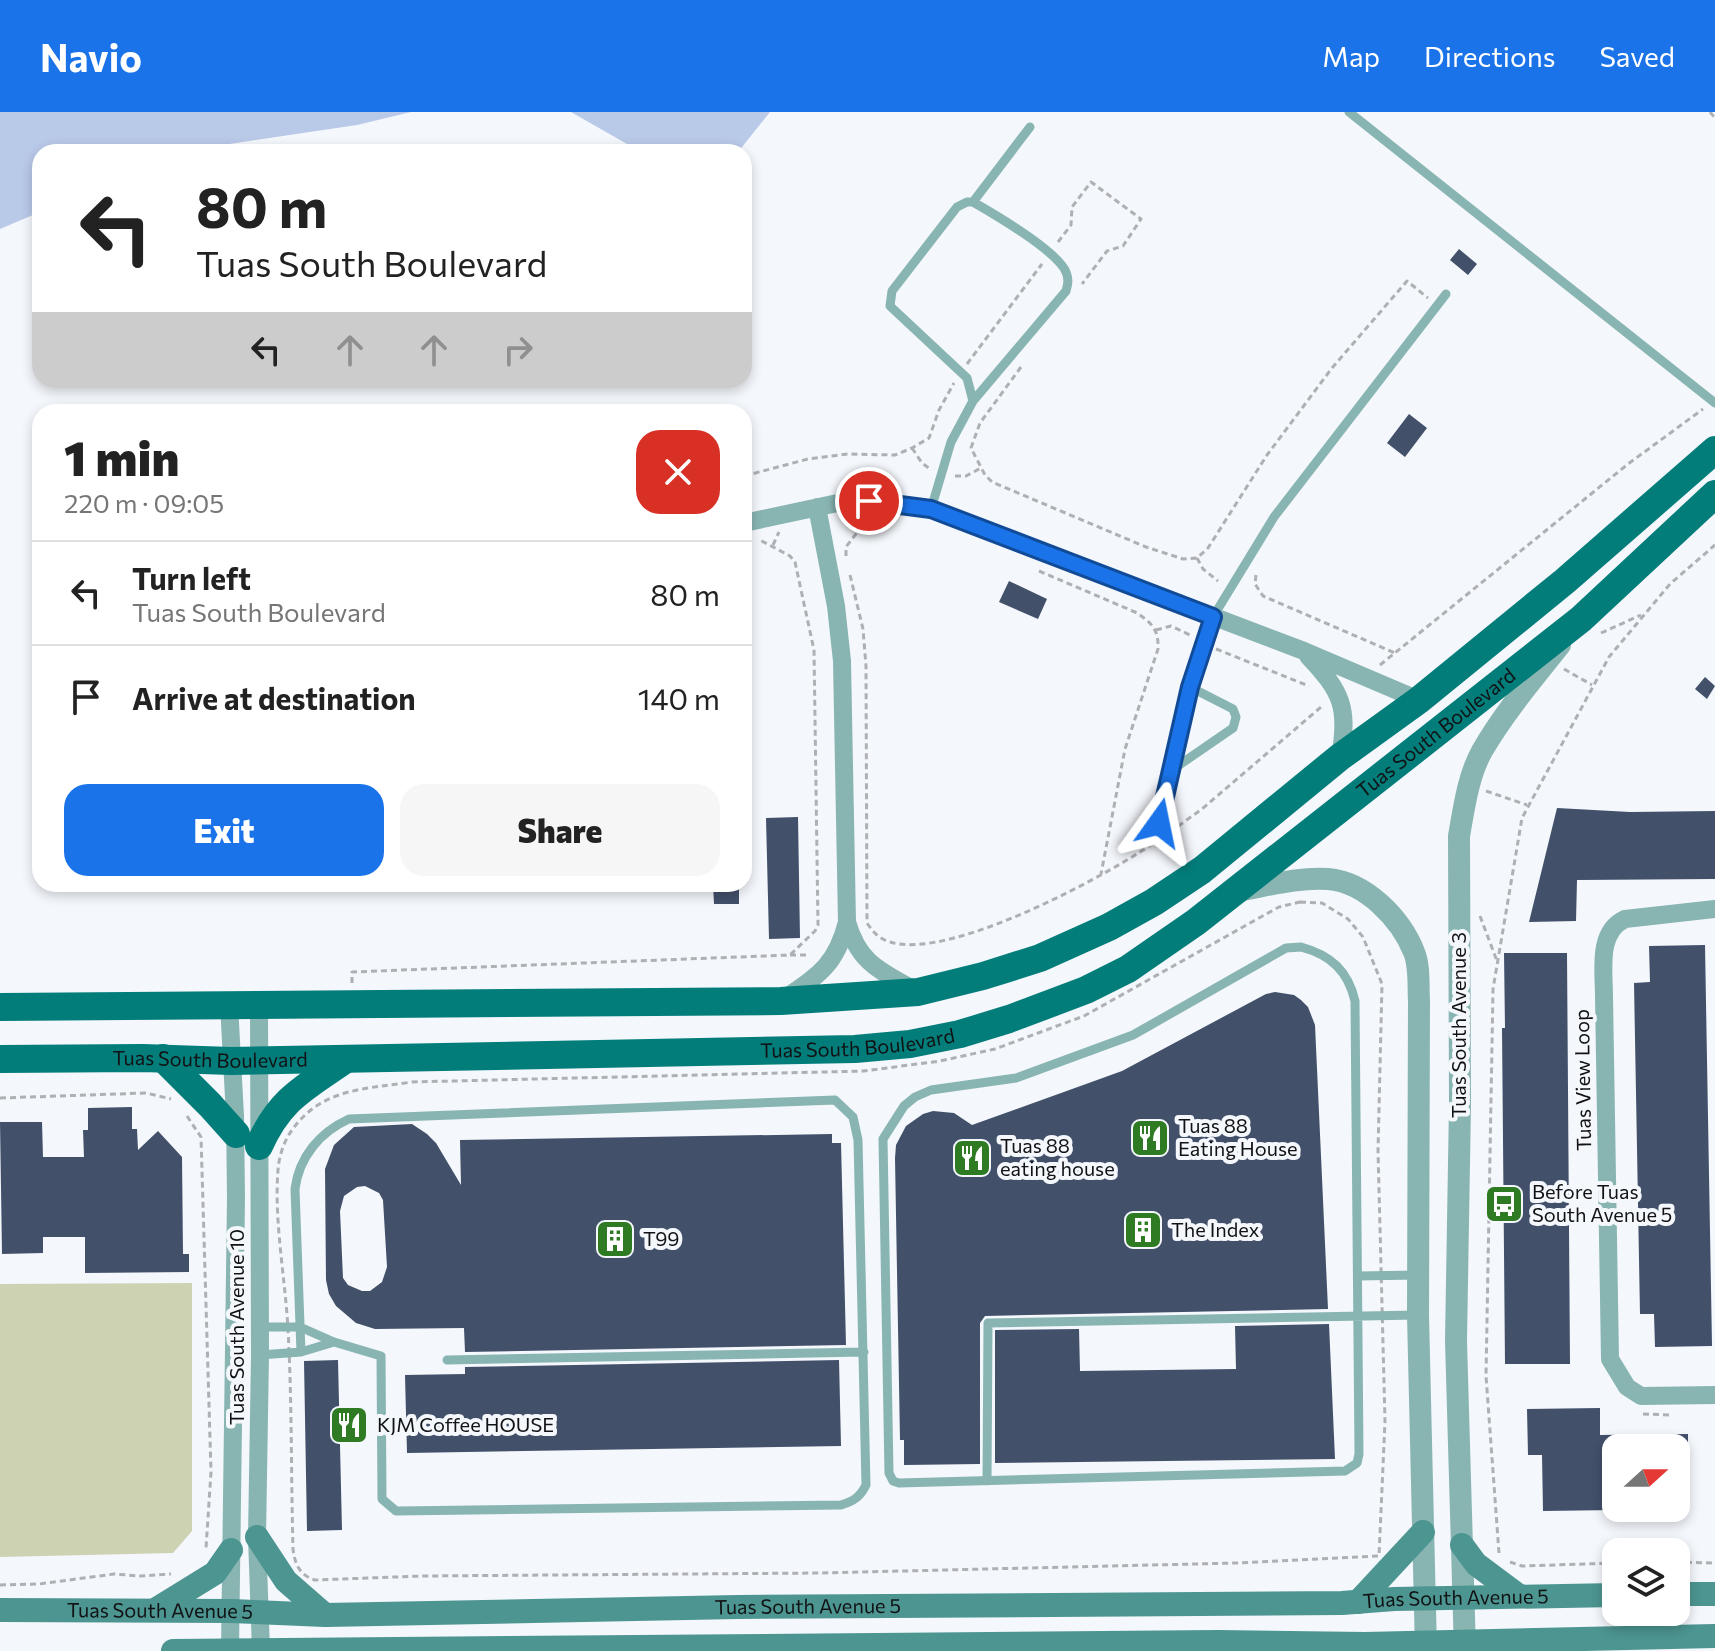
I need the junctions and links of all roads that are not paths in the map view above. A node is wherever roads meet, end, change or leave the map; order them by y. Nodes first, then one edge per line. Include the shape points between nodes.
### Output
1 (1349, 112) edge
2 (1030, 127) dead end
3 (973, 202) junction
4 (1446, 294) dead end
5 (973, 401) junction
6 (1715, 403) edge
7 (1715, 450) edge
8 (1715, 494) edge
9 (817, 507) junction
10 (931, 509) junction
11 (752, 521) edge
12 (1213, 617) junction
13 (1590, 626) junction
14 (1304, 651) junction
15 (1190, 687) junction
16 (1419, 700) junction
17 (1340, 757) junction
18 (1169, 772) junction
19 (1159, 823) dead end
20 (1232, 892) junction
21 (1715, 909) edge
22 (847, 922) junction
23 (918, 992) junction
24 (781, 1001) junction
25 (229, 1004) junction
26 (259, 1004) junction
27 (0, 1007) edge
28 (163, 1058) junction
29 (0, 1059) edge
30 (346, 1059) junction
31 (245, 1060) junction
32 (247, 1140) junction
33 (1418, 1275) junction
34 (1358, 1276) junction
35 (1418, 1315) junction
36 (1357, 1316) junction
37 (260, 1327) junction
38 (300, 1327) junction
39 (334, 1342) junction
40 (301, 1352) junction
41 (864, 1352) junction
42 (260, 1355) junction
43 (447, 1360) dead end
44 (1715, 1395) edge
45 (987, 1481) junction
46 (1423, 1532) junction
47 (257, 1537) junction
48 (1462, 1545) junction
49 (231, 1550) junction
50 (1690, 1594) edge
51 (1715, 1594) edge
52 (1602, 1595) edge
53 (1519, 1596) junction
54 (1464, 1597) junction
55 (1425, 1598) junction
56 (1358, 1602) junction
57 (0, 1610) edge
58 (153, 1611) junction
59 (231, 1611) junction
60 (259, 1612) junction
61 (325, 1615) junction
62 (1715, 1636) edge
63 (1503, 1645) edge
64 (1426, 1646) edge
65 (1465, 1646) edge
66 (1218, 1647) edge
67 (1371, 1647) edge
68 (230, 1650) edge
69 (261, 1650) edge
70 (173, 1651) edge
71 (353, 1651) edge

1 - 6 lane
2 - 3 lane
3 - 5 lane via 957,207 892,291 890,306 967,378
3 - 5 lane via 1017,227 1065,268 1068,283
4 - 12 lane via 1274,517
5 - 10 lane via 951,442
7 - 16 main road
8 - 13 main road, Tuas South Avenue 3
9 - 10 street via 869,501
9 - 11 street
9 - 22 street via 842,661
10 - 12 street
12 - 14 street
12 - 15 lane
13 - 20 main road, Tuas South Boulevard
13 - 48 street, Tuas South Avenue 3 via 1521,693 1481,753 1459,836 1456,1341
14 - 16 street
14 - 17 street via 1324,673 1345,714
15 - 18 lane
15 - 18 lane via 1233,709 1236,722
16 - 17 main road, Tuas South Boulevard
17 - 23 main road, Tuas South Boulevard via 1202,870 1154,902 1040,958
18 - 19 lane
20 - 30 main road, Tuas South Boulevard via 1128,969 1086,990 1009,1019 910,1044
20 - 33 street, Tuas South Avenue 3 via 1300,880 1343,882 1394,916 1416,954
21 - 44 street, Tuas View Loop via 1616,923 1605,944 1604,996 1610,1359 1627,1387 1641,1396
22 - 23 street via 870,964
22 - 24 street via 833,961
23 - 24 main road, Tuas South Boulevard
24 - 26 main road, Tuas South Boulevard
25 - 26 main road, Tuas South Boulevard
25 - 27 main road, Tuas South Boulevard
25 - 31 street, Tuas South Avenue 10
26 - 31 street, Tuas South Avenue 10
28 - 29 main road, Tuas South Boulevard
28 - 31 main road, Tuas South Boulevard
28 - 32 main road
30 - 31 main road, Tuas South Boulevard
30 - 32 main road via 287,1101
31 - 32 street, Tuas South Avenue 10
31 - 32 street, Tuas South Avenue 10
32 - 37 street, Tuas South Avenue 10
32 - 49 street, Tuas South Avenue 10
33 - 34 lane
33 - 35 street, Tuas South Avenue 3
34 - 36 lane
34 - 45 lane via 1355,1001 1344,973 1317,952 1286,948 1133,1035 1016,1078 915,1097 883,1139 889,1473 899,1483
35 - 36 lane
35 - 46 street, Tuas South Avenue 3
36 - 45 lane via 1359,1454 1357,1463 1345,1471
36 - 45 lane via 988,1323
37 - 38 lane
37 - 42 street, Tuas South Avenue 10
38 - 39 lane
38 - 40 lane
38 - 41 lane via 297,1171 330,1127 349,1119 835,1100 853,1117 858,1140
39 - 40 lane
39 - 41 lane via 381,1356 382,1499 396,1511 854,1501 866,1485
40 - 42 lane
41 - 43 lane
42 - 47 street, Tuas South Avenue 10
46 - 55 street, Tuas South Avenue 3
46 - 56 main road
47 - 60 street, Tuas South Avenue 10
47 - 61 main road via 286,1581
48 - 53 main road via 1476,1564
48 - 54 street, Tuas South Avenue 3
49 - 58 main road via 215,1573
49 - 59 street, Tuas South Avenue 10
50 - 51 main road
52 - 53 main road, Tuas South Avenue 5
53 - 54 main road, Tuas South Avenue 5
54 - 55 main road, Tuas South Avenue 5
54 - 65 street, Tuas South Avenue 3
55 - 56 main road, Tuas South Avenue 5
55 - 64 street, Tuas South Avenue 3
56 - 61 main road, Tuas South Avenue 5
57 - 58 main road, Tuas South Avenue 5
58 - 59 main road, Tuas South Avenue 5
59 - 60 main road, Tuas South Avenue 5
59 - 68 street, Tuas South Avenue 10
60 - 61 main road, Tuas South Avenue 5
60 - 69 street, Tuas South Avenue 10
62 - 63 main road, Tuas South Avenue 5
63 - 65 main road, Tuas South Avenue 5
64 - 65 main road, Tuas South Avenue 5
64 - 67 main road, Tuas South Avenue 5
66 - 67 main road, Tuas South Avenue 5
66 - 71 main road, Tuas South Avenue 5
68 - 69 main road, Tuas South Avenue 5
68 - 70 main road, Tuas South Avenue 5
69 - 71 main road, Tuas South Avenue 5

